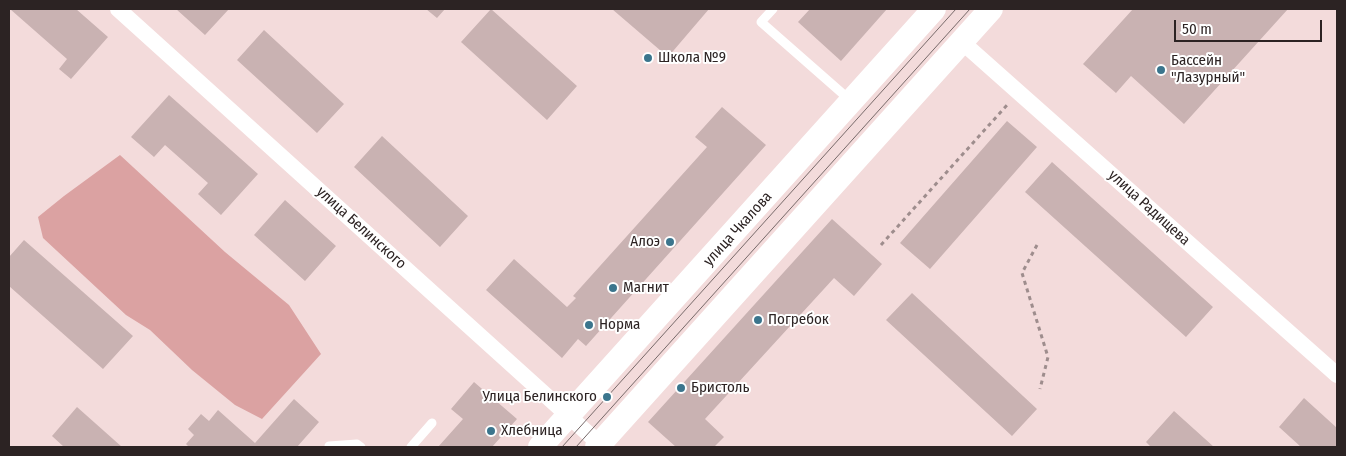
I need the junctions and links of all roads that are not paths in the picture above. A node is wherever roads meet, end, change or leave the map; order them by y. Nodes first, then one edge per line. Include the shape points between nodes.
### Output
1 (118, 9) edge
2 (773, 9) edge
3 (934, 9) edge
4 (992, 9) edge
5 (962, 42) junction
6 (851, 102) junction
7 (1337, 374) edge
8 (568, 416) junction
9 (432, 423) dead end
10 (329, 446) dead end
11 (600, 446) edge
12 (361, 447) edge
13 (411, 447) edge
14 (540, 447) edge

1 - 8 street, улица Белинского
2 - 6 lane via 761,22
3 - 6 main road, улица Чкалова
4 - 5 main road
5 - 7 street, улица Радищева
5 - 11 main road
6 - 8 main road, улица Чкалова
8 - 11 street, улица Белинского
8 - 14 main road, улица Чкалова
9 - 13 lane
10 - 12 lane via 357,444

